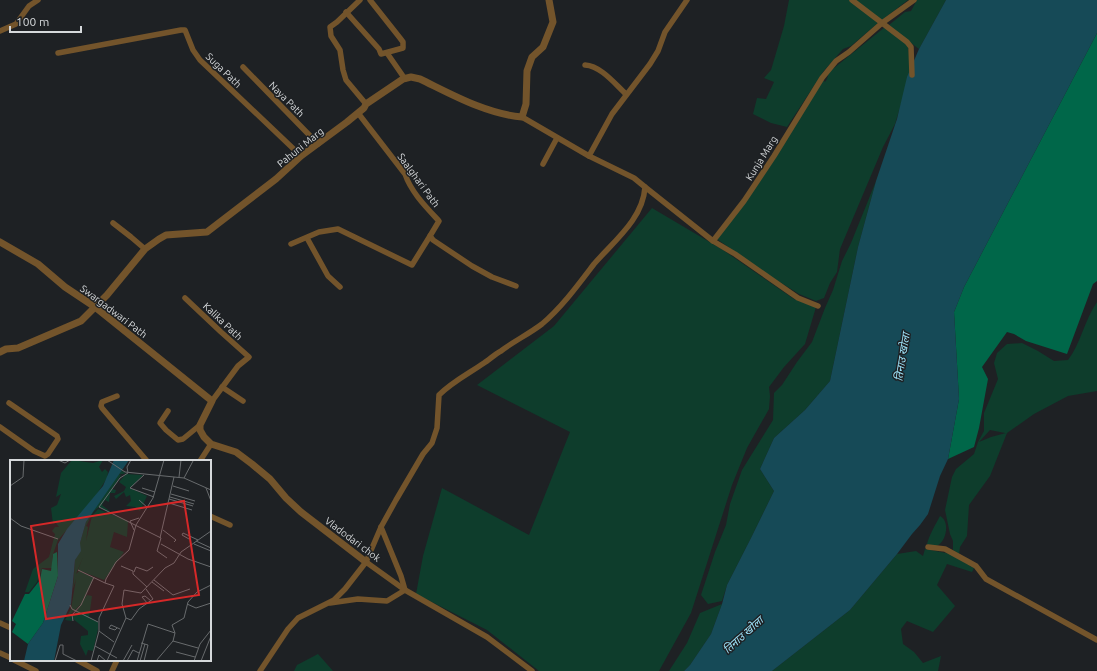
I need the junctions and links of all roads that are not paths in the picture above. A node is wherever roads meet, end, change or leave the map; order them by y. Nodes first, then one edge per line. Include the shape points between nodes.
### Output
1 (38, 0) edge
2 (360, 0) edge
3 (370, 0) edge
4 (549, 0) edge
5 (687, 0) edge
6 (852, 0) edge
7 (914, 0) edge
8 (346, 12) junction
9 (882, 23) junction
10 (0, 31) edge
11 (58, 53) dead end
12 (387, 53) junction
13 (585, 65) dead end
14 (243, 67) dead end
15 (912, 75) dead end
16 (405, 79) junction
17 (626, 94) junction
18 (366, 104) junction
19 (358, 113) junction
20 (522, 117) junction
21 (557, 138) junction
22 (318, 144) junction
23 (301, 156) junction
24 (589, 156) junction
25 (543, 164) dead end
26 (645, 187) junction
27 (113, 223) dead end
28 (430, 236) junction
29 (307, 238) junction
30 (713, 241) junction
31 (0, 242) edge
32 (291, 244) dead end
33 (145, 249) junction
34 (516, 286) dead end
35 (340, 287) dead end
36 (185, 298) dead end
37 (818, 306) dead end
38 (95, 307) junction
39 (0, 352) edge
40 (222, 387) junction
41 (117, 396) dead end
42 (212, 401) junction
43 (243, 401) dead end
44 (8, 402) dead end
45 (168, 411) dead end
46 (200, 425) junction
47 (0, 428) edge
48 (211, 444) junction
49 (146, 460) edge
50 (201, 460) edge
51 (211, 516) edge
52 (230, 525) dead end
53 (381, 527) junction
54 (928, 547) dead end
55 (366, 562) junction
56 (405, 590) junction
57 (328, 603) junction
58 (0, 623) edge
59 (10, 628) edge
60 (1097, 640) edge
61 (0, 653) edge
62 (10, 658) edge
63 (16, 661) edge
64 (79, 661) edge
65 (117, 661) edge
66 (262, 670) edge
67 (36, 671) edge
68 (97, 671) edge
69 (112, 671) edge
70 (532, 671) edge

1 - 10 street via 29,6 17,23
2 - 8 street
3 - 12 street via 403,42 402,48
4 - 20 street via 553,22 543,47 532,57 527,71 526,104
5 - 17 street via 665,32 650,64
6 - 9 street
7 - 9 street, Kunja Marg
8 - 12 street via 379,49 380,54
8 - 18 street via 330,27 330,32 340,50 346,80
9 - 15 street via 911,47
9 - 30 street, Kunja Marg via 836,61 822,78 744,201
11 - 23 street, Suga Path via 185,30 200,60
12 - 16 street
13 - 17 street via 592,65 598,69
14 - 22 street, Naya Path
16 - 18 street, Pahuni Marg
16 - 20 street via 420,79 469,102 508,116
17 - 24 street
18 - 19 street, Pahuni Marg
19 - 22 street, Pahuni Marg
19 - 28 street, Saalghari Path via 438,221
20 - 21 street
21 - 24 street
21 - 25 street
22 - 23 street, Pahuni Marg
23 - 33 street, Pahuni Marg via 276,179 207,232 166,236
24 - 26 street via 634,178
26 - 30 street
26 - 53 street via 644,198 624,232 561,305 542,324 464,375 439,395 436,434 410,474
27 - 33 street
28 - 29 street via 412,265 338,228 319,232
28 - 34 street via 472,266
29 - 32 street
29 - 35 street via 328,276
30 - 37 street via 798,298
31 - 38 street, Swargadwari Path via 38,264 65,287
33 - 38 street, Pahuni Marg
36 - 40 street, Kalika Path via 249,357 238,366
38 - 39 street, Pahuni Marg via 81,321 18,348
38 - 42 street, Swargadwari Path
40 - 42 street
40 - 43 street
41 - 49 street via 104,401 101,404 102,408
42 - 46 street
44 - 47 street via 58,439 45,456
45 - 46 street via 160,423 176,439 181,441
46 - 48 street via 204,437
48 - 50 street
48 - 55 street, Vladodari chok via 236,452 252,464 301,512
51 - 52 street
53 - 55 street
53 - 56 street
54 - 60 street via 945,549 976,566 986,579
55 - 56 street, Vladodari chok
55 - 57 street via 345,589
56 - 57 street via 387,601 358,599
56 - 70 street, Vladodari chok via 487,637
57 - 66 street via 298,618
58 - 59 street
61 - 62 street
63 - 67 street
64 - 68 street
65 - 69 street

